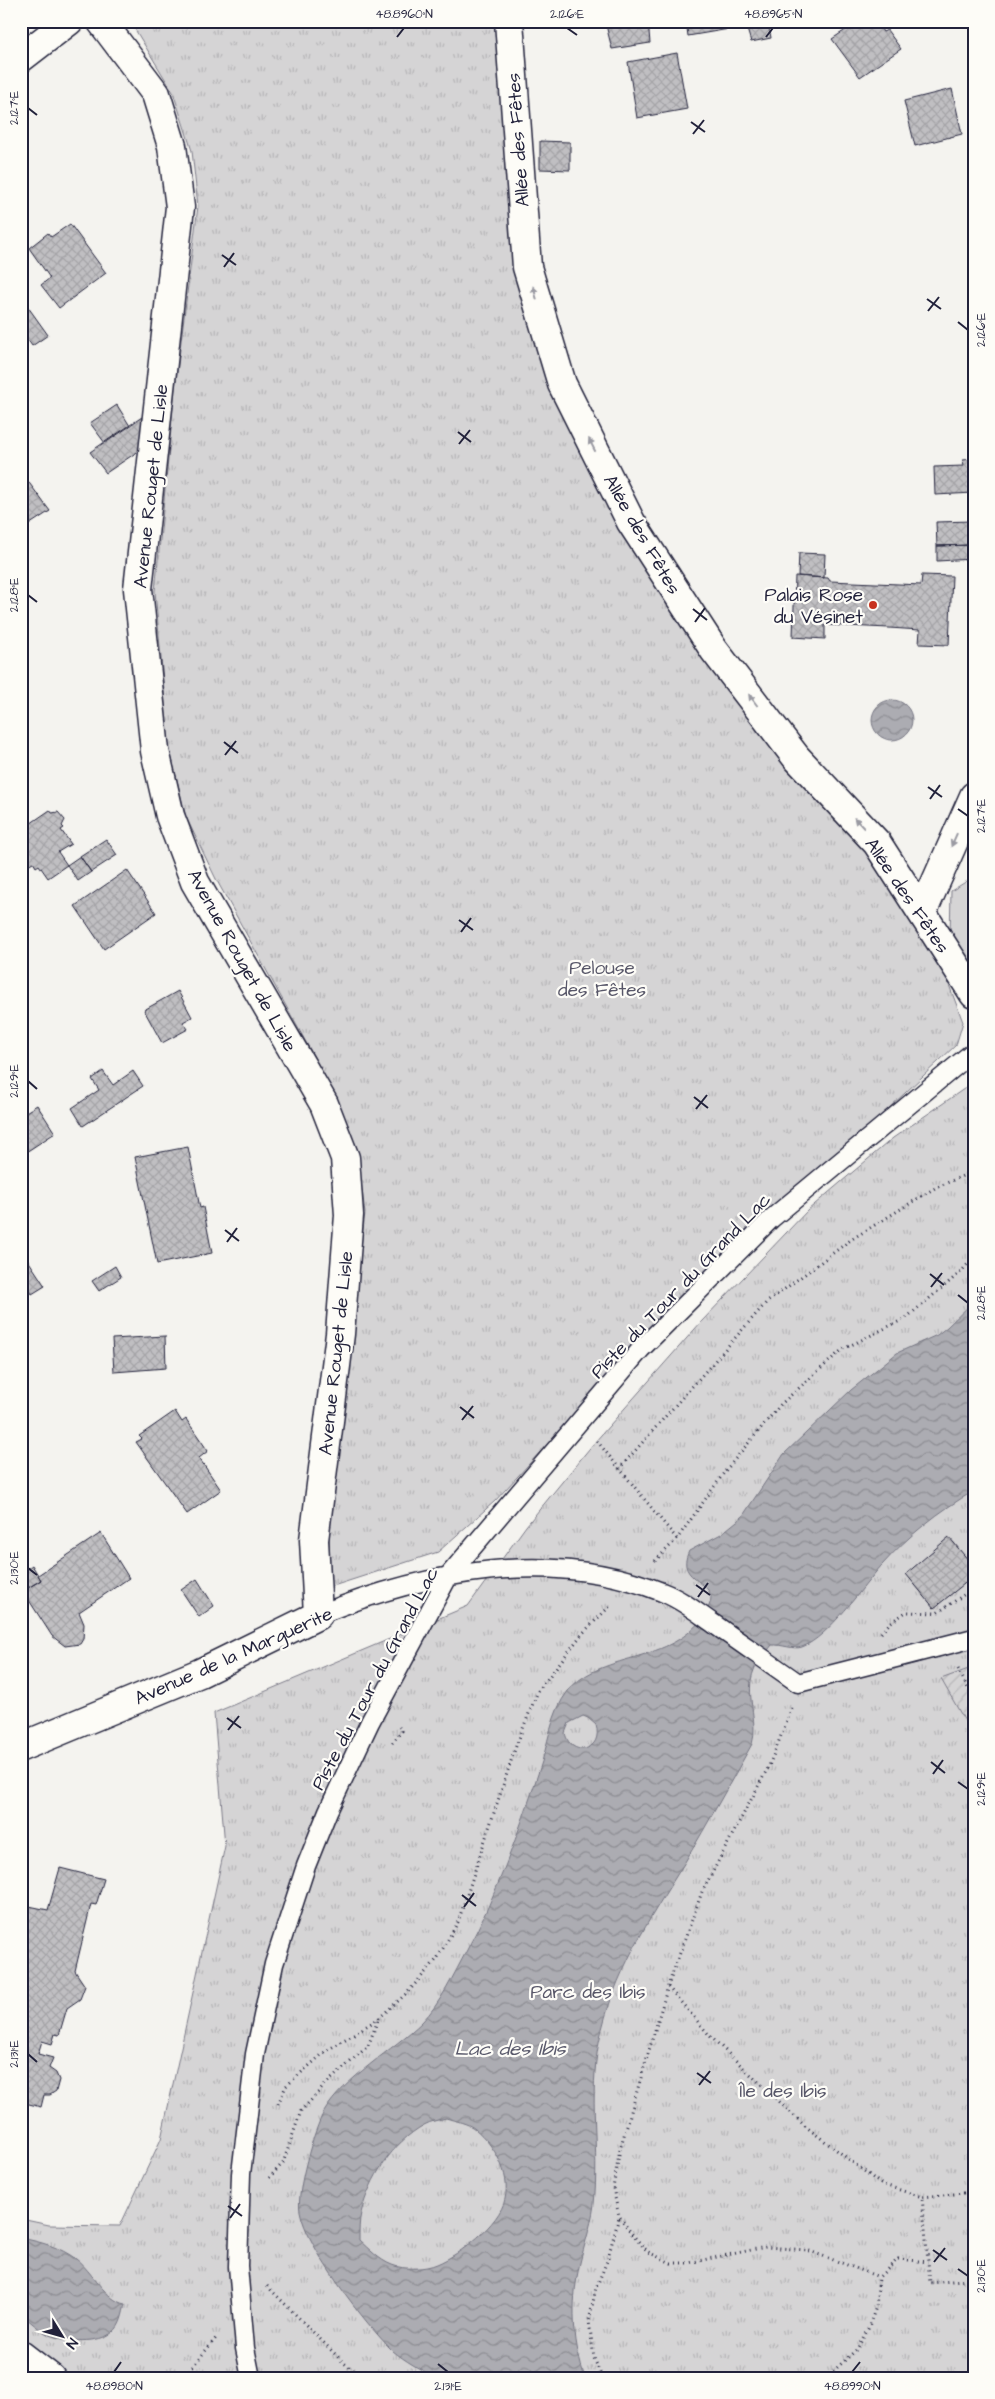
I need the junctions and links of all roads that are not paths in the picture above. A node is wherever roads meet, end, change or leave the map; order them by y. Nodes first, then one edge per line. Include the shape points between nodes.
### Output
1 (69, 21) edge
2 (101, 21) edge
3 (509, 21) edge
4 (21, 58) edge
5 (974, 796) edge
6 (922, 913) junction
7 (974, 994) edge
8 (974, 1051) edge
9 (449, 1575) junction
10 (318, 1615) junction
11 (974, 1638) edge
12 (21, 1748) edge
13 (21, 2355) edge
14 (51, 2378) edge
15 (252, 2378) edge

1 - 4 street
2 - 10 street, Avenue Rouget de Lisle via 156,94 172,146 180,207 138,589 157,760 170,816 195,882 324,1104 345,1158 349,1215 340,1334 314,1540
6 -> 3 street, Allée des Fêtes via 877,843 796,757 714,650 632,522 562,384 527,267
5 -> 6 street
6 - 7 street, Allée des Fêtes
8 - 9 lane, Piste du Tour du Grand Lac via 771,1219 641,1349
9 - 10 lane, Avenue de la Marguerite via 356,1600
9 - 11 lane, Avenue de la Marguerite via 554,1569 598,1573 634,1582 664,1592 692,1609 798,1683
9 - 15 lane, Piste du Tour du Grand Lac via 370,1722 328,1811 274,1964 254,2054 241,2174 238,2266 245,2348
10 - 12 street, Avenue de la Marguerite via 200,1672
13 - 14 street

